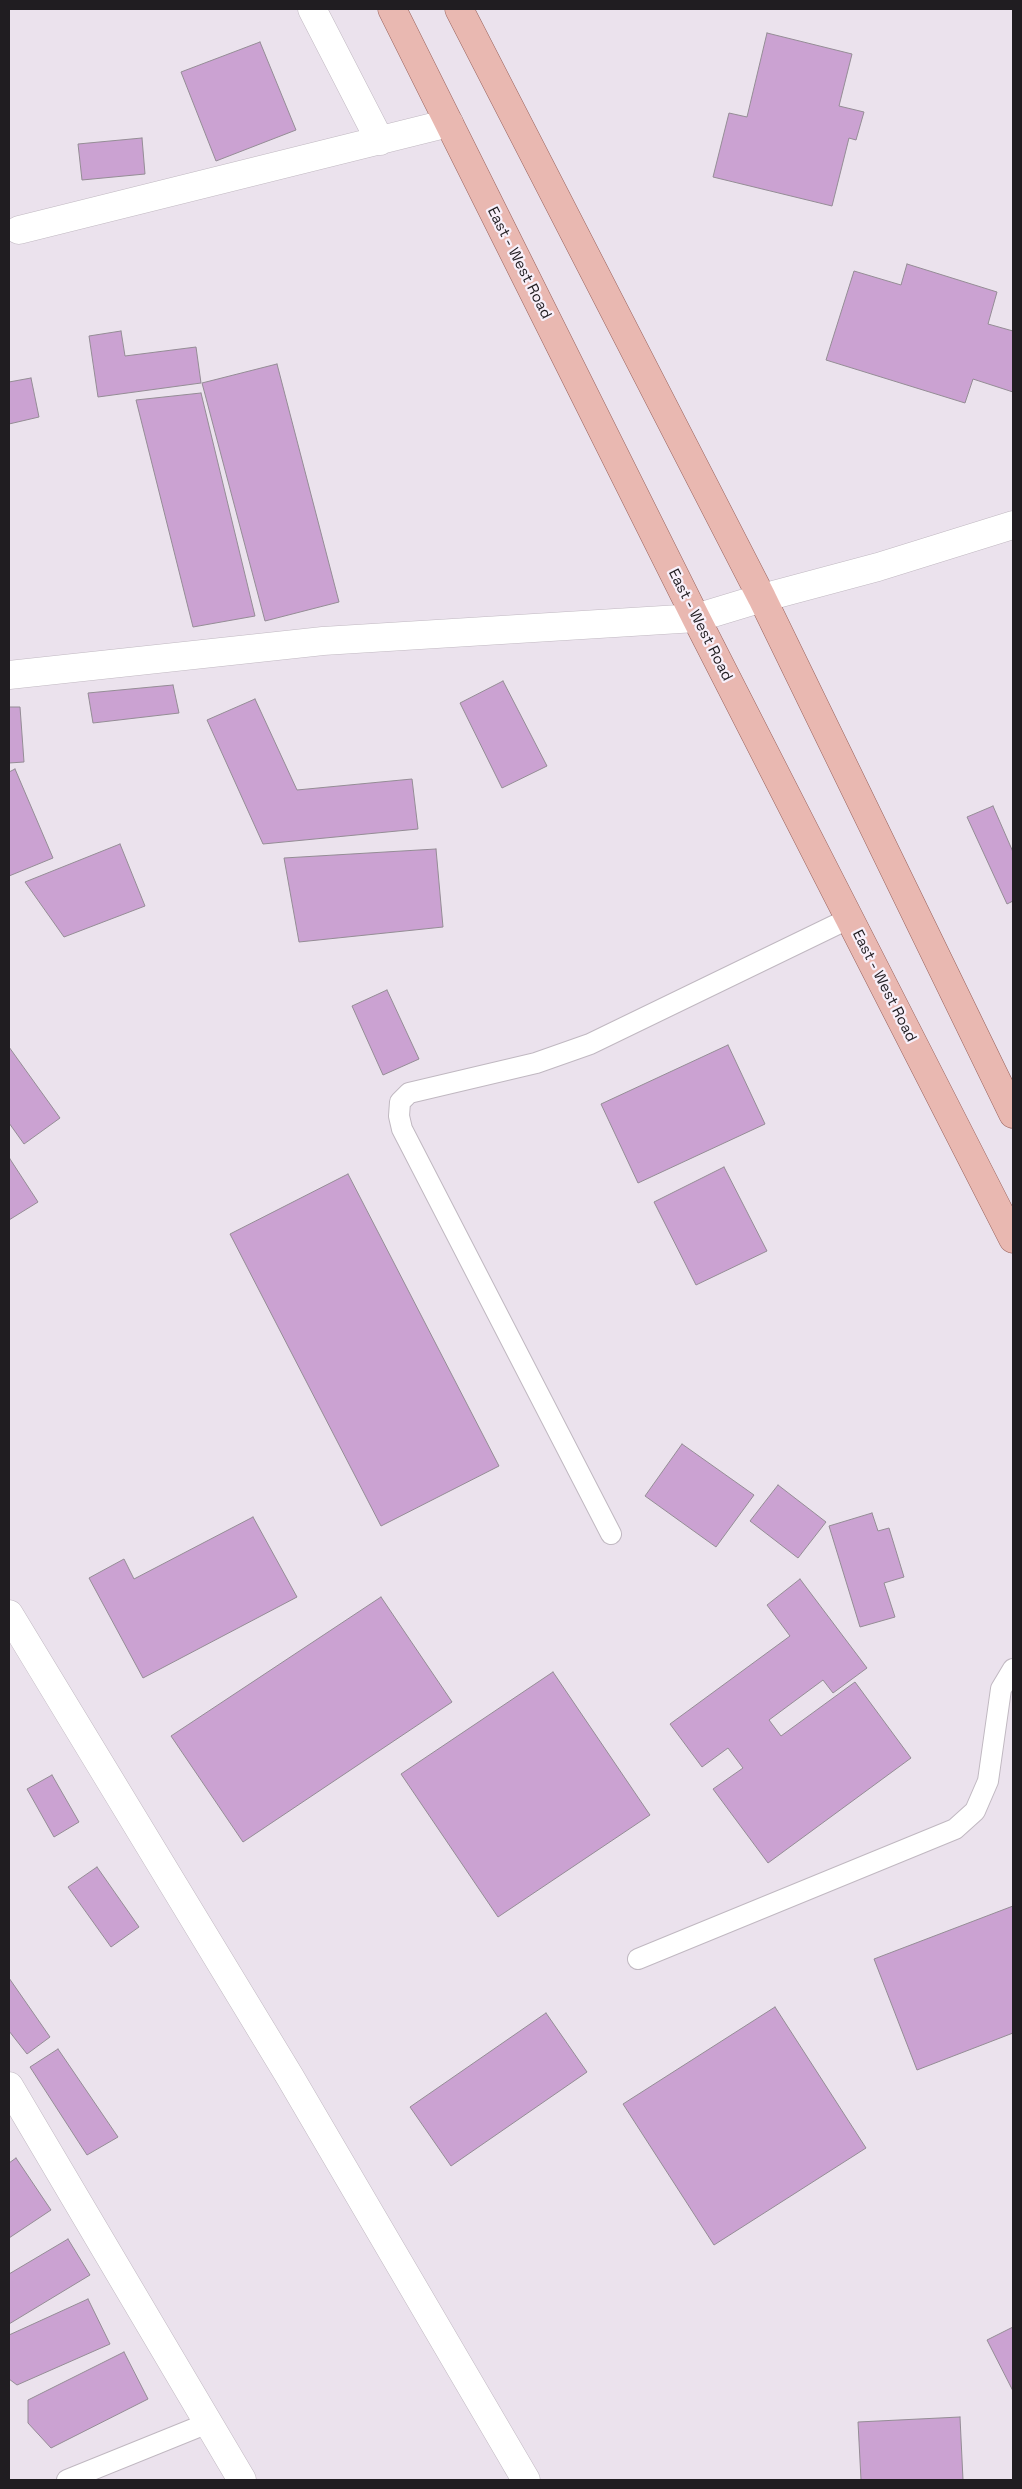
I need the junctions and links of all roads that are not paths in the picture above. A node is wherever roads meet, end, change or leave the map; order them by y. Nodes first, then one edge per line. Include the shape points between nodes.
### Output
1 (312, 9) edge
2 (392, 9) edge
3 (459, 9) edge
4 (449, 123) junction
5 (380, 141) junction
6 (20, 230) dead end
7 (1013, 525) edge
8 (762, 598) junction
9 (696, 618) junction
10 (9, 675) edge
11 (850, 918) junction
12 (1013, 1114) edge
13 (1013, 1239) edge
14 (611, 1534) dead end
15 (9, 1614) edge
16 (1013, 1668) edge
17 (638, 1959) dead end
18 (9, 2086) edge
19 (208, 2423) junction
20 (67, 2480) edge
21 (242, 2480) edge
22 (526, 2480) edge

1 - 5 street
2 - 4 main road, East - West Road
3 - 8 main road
4 - 5 street
4 - 9 main road, East - West Road
5 - 6 street
7 - 8 street via 878,567
8 - 9 street
8 - 12 main road
9 - 10 street via 323,641
9 - 11 main road, East - West Road
11 - 13 main road, East - West Road
11 - 14 lane via 590,1044 536,1064 410,1093 400,1102 402,1129
15 - 22 street via 290,2077
16 - 17 lane via 1001,1689 988,1781 975,1811 954,1829
18 - 19 street
19 - 20 lane
19 - 21 street

